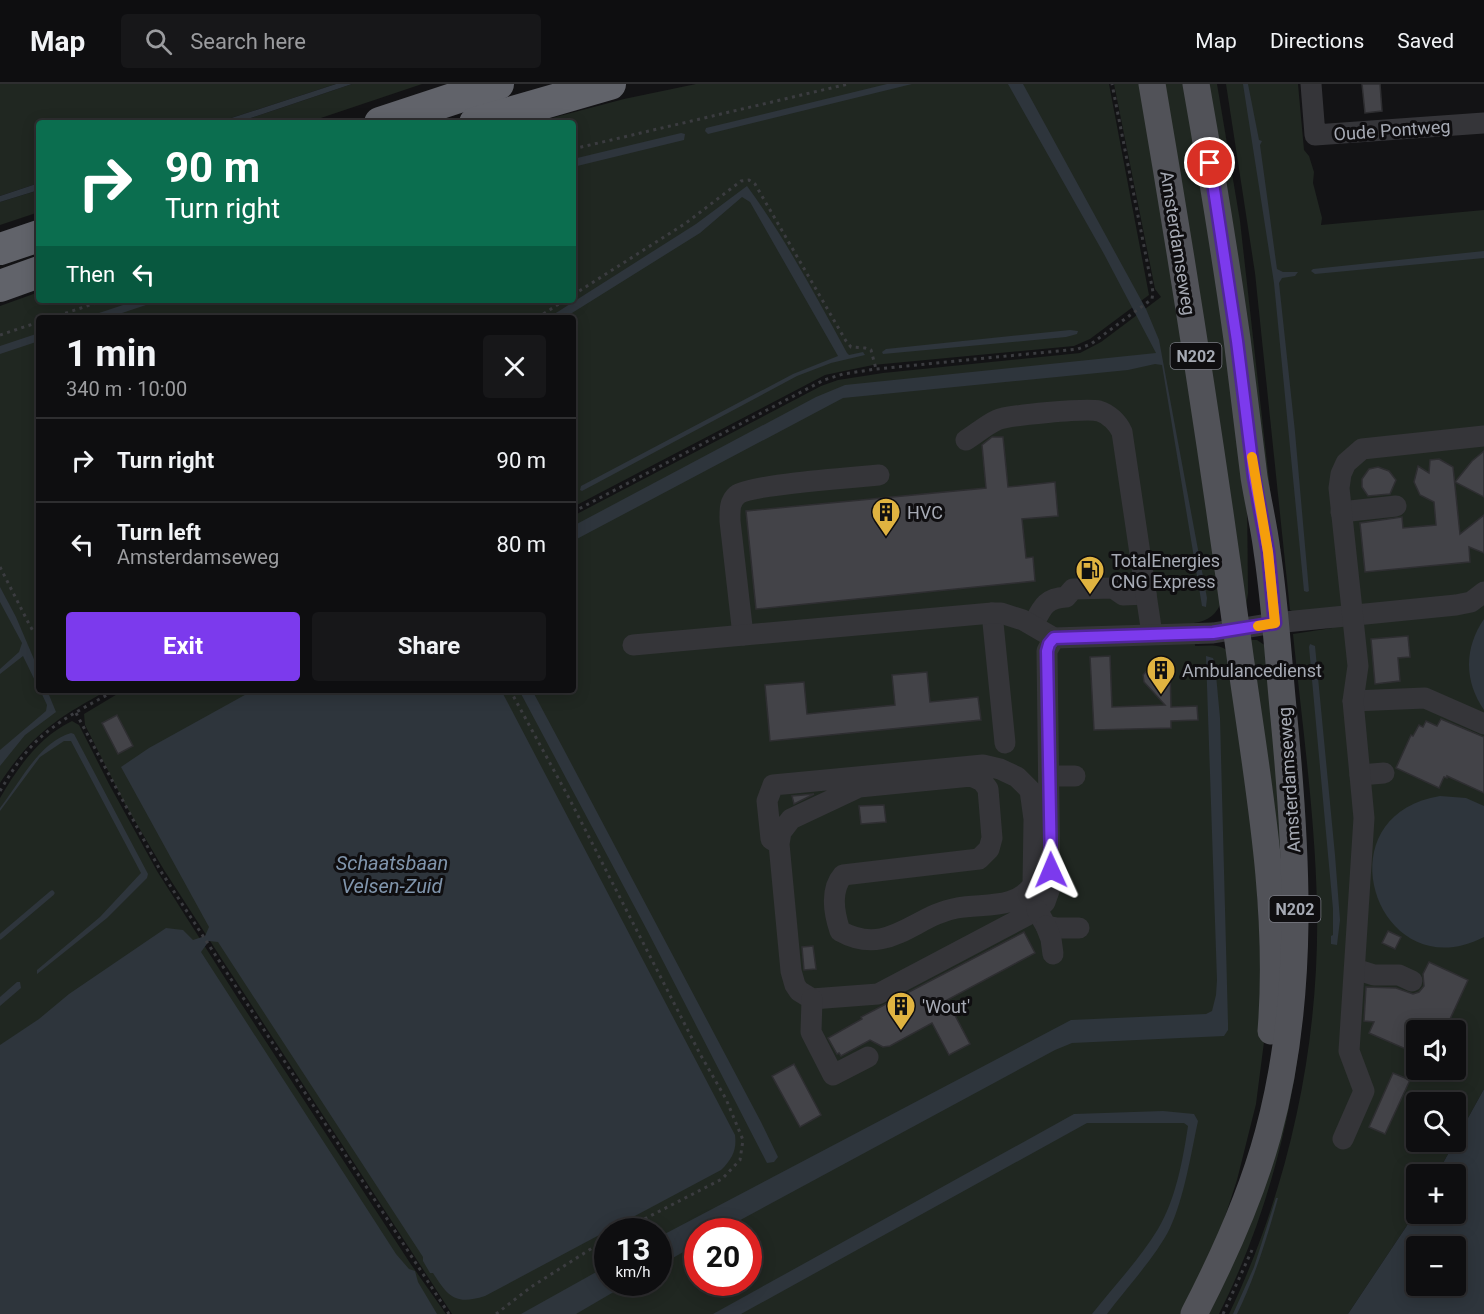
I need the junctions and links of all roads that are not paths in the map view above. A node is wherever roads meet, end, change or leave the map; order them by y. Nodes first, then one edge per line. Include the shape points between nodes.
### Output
1 (498, 84) edge
2 (610, 84) edge
3 (1152, 84) edge
4 (1196, 84) edge
5 (1311, 84) edge
6 (389, 120) edge
7 (485, 120) edge
8 (1484, 123) edge
9 (36, 237) edge
10 (0, 249) edge
11 (36, 266) edge
12 (36, 273) edge
13 (0, 277) edge
14 (0, 286) edge
15 (1484, 436) edge
16 (966, 440) dead end
17 (879, 475) dead end
18 (1396, 506) dead end
19 (1341, 512) junction
20 (1484, 592) edge
21 (1146, 594) junction
22 (992, 613) junction
23 (1352, 616) junction
24 (1275, 623) junction
25 (1033, 625) junction
26 (1236, 629) junction
27 (1152, 634) junction
28 (742, 635) junction
29 (1054, 638) junction
30 (633, 645) dead end
31 (1353, 701) junction
32 (1484, 724) edge
33 (1005, 743) dead end
34 (1384, 773) dead end
35 (1360, 775) junction
36 (1049, 776) junction
37 (1075, 776) dead end
38 (779, 844) junction
39 (1042, 918) junction
40 (1079, 928) dead end
41 (1053, 954) dead end
42 (1354, 969) junction
43 (1412, 981) dead end
44 (812, 999) junction
45 (868, 1057) dead end
46 (1343, 1139) dead end
47 (1222, 1255) junction
48 (1194, 1314) edge

1 - 6 highway
2 - 7 highway
3 - 26 main road, Amsterdamseweg / N202
4 - 24 main road, Amsterdamseweg / N202 via 1268,552
5 - 8 street, Oude Pontweg via 1315,135
9 - 10 highway
11 - 13 highway
12 - 14 highway
15 - 19 street via 1362,449 1346,463 1341,474
16 - 21 street via 1006,417 1090,410 1116,422 1123,438
17 - 28 street via 763,488 735,497 730,521
18 - 19 street
19 - 23 street
20 - 23 street via 1471,602 1455,605
21 - 25 street via 1123,595 1113,588 1073,589 1066,597 1048,601
21 - 27 street
22 - 25 street
22 - 28 street
22 - 33 street
23 - 24 street
23 - 31 street via 1358,666
24 - 26 street
24 - 47 main road, Amsterdamseweg / N202 via 1294,836 1293,987 1269,1132 1246,1203
25 - 29 street
26 - 27 street
26 - 47 main road, Amsterdamseweg / N202 via 1266,853 1273,1001 1263,1102
27 - 29 street
28 - 30 street
29 - 36 street via 1047,651
31 - 32 street via 1425,698
31 - 35 street
34 - 35 street
35 - 42 street via 1364,818
36 - 37 street
36 - 39 street via 1050,888
38 - 38 street via 781,832 791,819 859,787 971,776 988,789 993,838 989,849 979,859 843,875 835,884 835,918 840,931 853,938 895,935 955,908 1015,902 1034,885 1030,790 1017,777 983,765 773,785 767,801 771,839
38 - 44 street via 792,978 799,991
39 - 40 street via 1057,928
39 - 41 street via 1052,939
39 - 44 street via 878,994
42 - 43 street via 1374,975 1399,975
42 - 46 street via 1349,1051 1364,1091
44 - 45 street via 811,1032 833,1076
47 - 48 main road, Amsterdamseweg / N202

